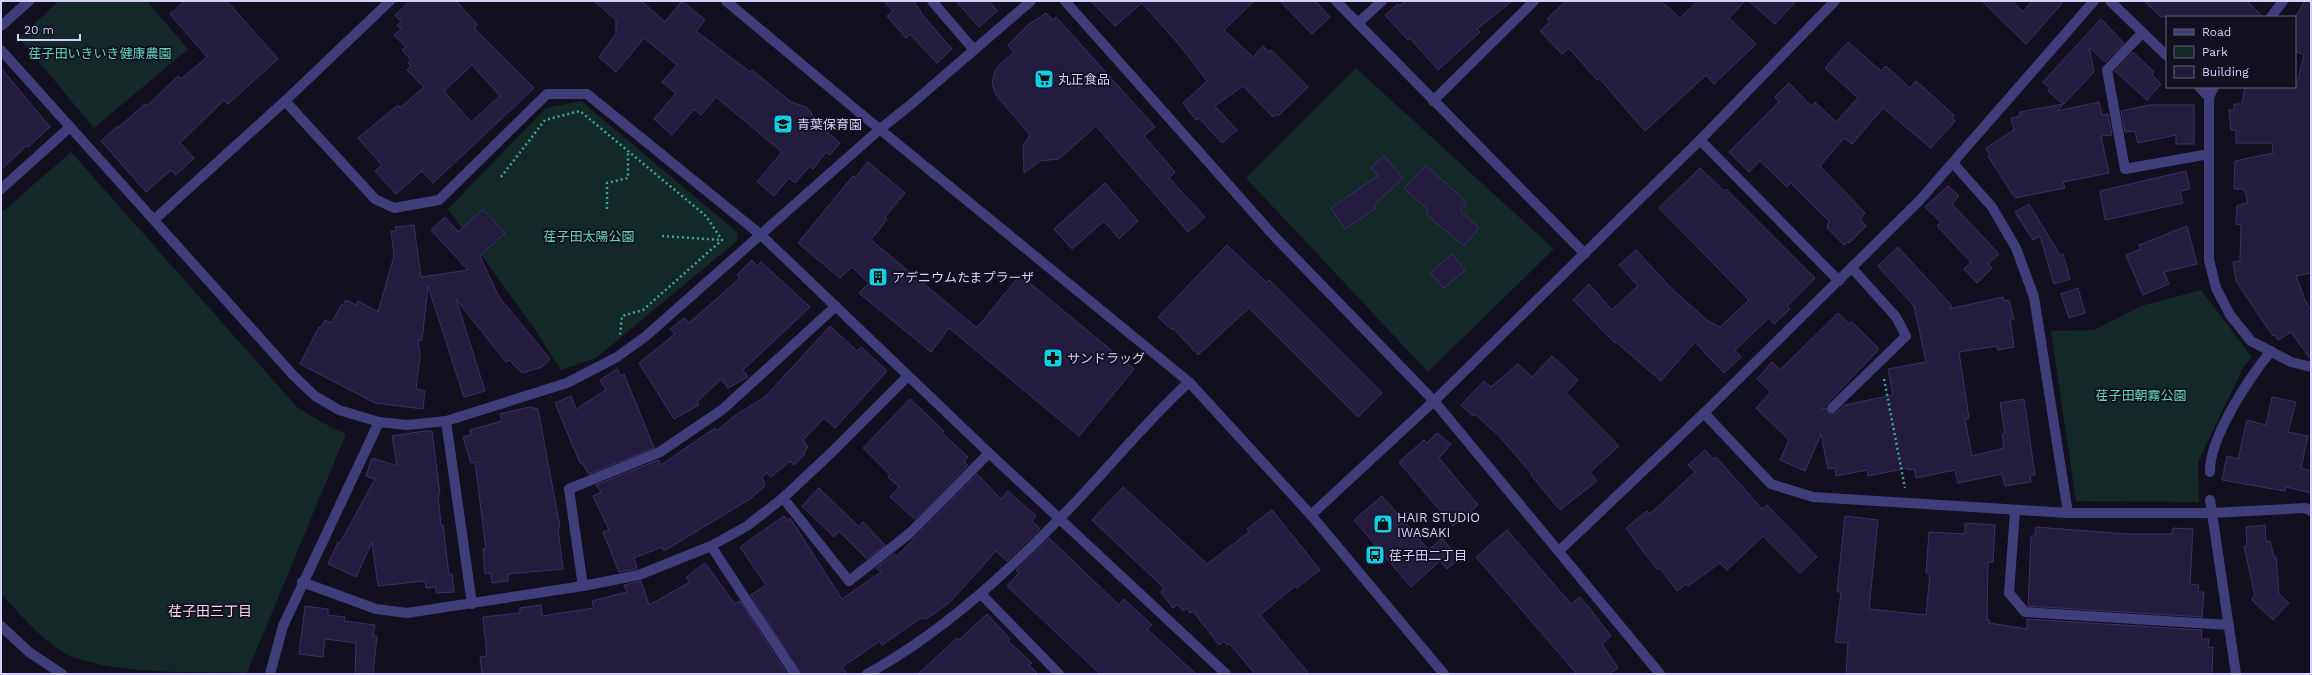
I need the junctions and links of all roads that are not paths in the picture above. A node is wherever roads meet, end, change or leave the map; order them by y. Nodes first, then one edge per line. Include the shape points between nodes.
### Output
1 (29, 1) edge
2 (390, 1) edge
3 (726, 1) edge
4 (932, 1) edge
5 (1031, 1) edge
6 (1065, 1) edge
7 (1336, 1) edge
8 (1382, 1) edge
9 (1534, 1) edge
10 (1834, 1) edge
11 (2094, 1) edge
12 (2110, 1) edge
13 (2283, 1) edge
14 (2272, 16) edge
15 (1358, 23) junction
16 (1, 26) edge
17 (2142, 33) junction
18 (1, 50) edge
19 (974, 50) junction
20 (2166, 55) edge
21 (2200, 88) edge
22 (2214, 88) edge
23 (2209, 97) junction
24 (285, 101) junction
25 (1433, 101) junction
26 (70, 127) junction
27 (880, 129) junction
28 (1700, 140) junction
29 (2209, 154) junction
30 (1953, 163) junction
31 (1, 189) edge
32 (155, 219) junction
33 (761, 235) junction
34 (1585, 254) junction
35 (1852, 268) junction
36 (1839, 281) junction
37 (836, 306) junction
38 (2271, 351) junction
39 (2311, 367) edge
40 (908, 376) junction
41 (1189, 382) junction
42 (1434, 401) junction
43 (1832, 408) dead end
44 (1704, 413) junction
45 (446, 420) junction
46 (379, 422) junction
47 (990, 453) junction
48 (2210, 472) dead end
49 (783, 498) junction
50 (2210, 500) dead end
51 (2015, 511) junction
52 (2311, 511) edge
53 (2068, 513) junction
54 (2211, 513) junction
55 (1311, 515) junction
56 (1060, 518) junction
57 (711, 546) junction
58 (1560, 551) junction
59 (302, 582) junction
60 (583, 586) junction
61 (981, 594) junction
62 (472, 604) junction
63 (2228, 625) junction
64 (3, 632) edge
65 (62, 674) edge
66 (270, 674) edge
67 (795, 674) edge
68 (867, 674) edge
69 (1059, 674) edge
70 (1226, 674) edge
71 (1444, 674) edge
72 (1660, 674) edge
73 (2236, 674) edge

1 - 16 street
2 - 24 street
3 - 27 street
4 - 19 street
5 - 19 street
6 - 42 street via 1274,236
7 - 15 street
8 - 15 street
9 - 25 street
10 - 28 street
11 - 30 street
12 - 17 street
13 - 14 street
15 - 25 street
17 - 20 street
17 - 29 street via 2107,70 2125,169
18 - 26 street
19 - 27 street
21 - 23 street
22 - 23 street
23 - 29 street
24 - 32 street
24 - 33 street via 375,199 394,208 438,200 547,94 587,94
25 - 34 street
26 - 31 street
26 - 32 street
27 - 33 street
27 - 41 street
28 - 34 street
28 - 36 street
29 - 38 street via 2209,260 2216,288 2230,315 2251,341
30 - 35 street
30 - 53 street via 1992,207 2016,248 2034,297
32 - 46 street via 293,376 315,396 339,410
33 - 37 street
33 - 45 street via 646,336 617,357 567,383
34 - 42 street
35 - 36 street
35 - 43 street via 1896,317 1906,336
36 - 44 street
37 - 40 street
37 - 60 street via 723,409 660,452 569,489
38 - 39 street via 2291,362
38 - 48 street via 2260,364 2220,431 2210,461
40 - 47 street
40 - 49 street
41 - 55 street
41 - 56 street
42 - 55 street
42 - 58 street
44 - 51 street via 1771,484 1813,497
44 - 58 street
45 - 46 street via 407,425
45 - 62 street
46 - 59 street
47 - 49 street via 910,533 849,581
47 - 56 street
49 - 57 street via 747,526
50 - 54 street
51 - 53 street
51 - 63 street via 2009,593 2025,612
52 - 54 street via 2304,508
53 - 54 street
54 - 63 street
55 - 71 street
56 - 61 street
56 - 70 street
57 - 60 street via 639,575
57 - 67 street
58 - 72 street
59 - 62 street via 376,609 407,613
59 - 66 street via 283,626
60 - 62 street
61 - 68 street via 908,649
61 - 69 street
63 - 73 street
64 - 65 street

